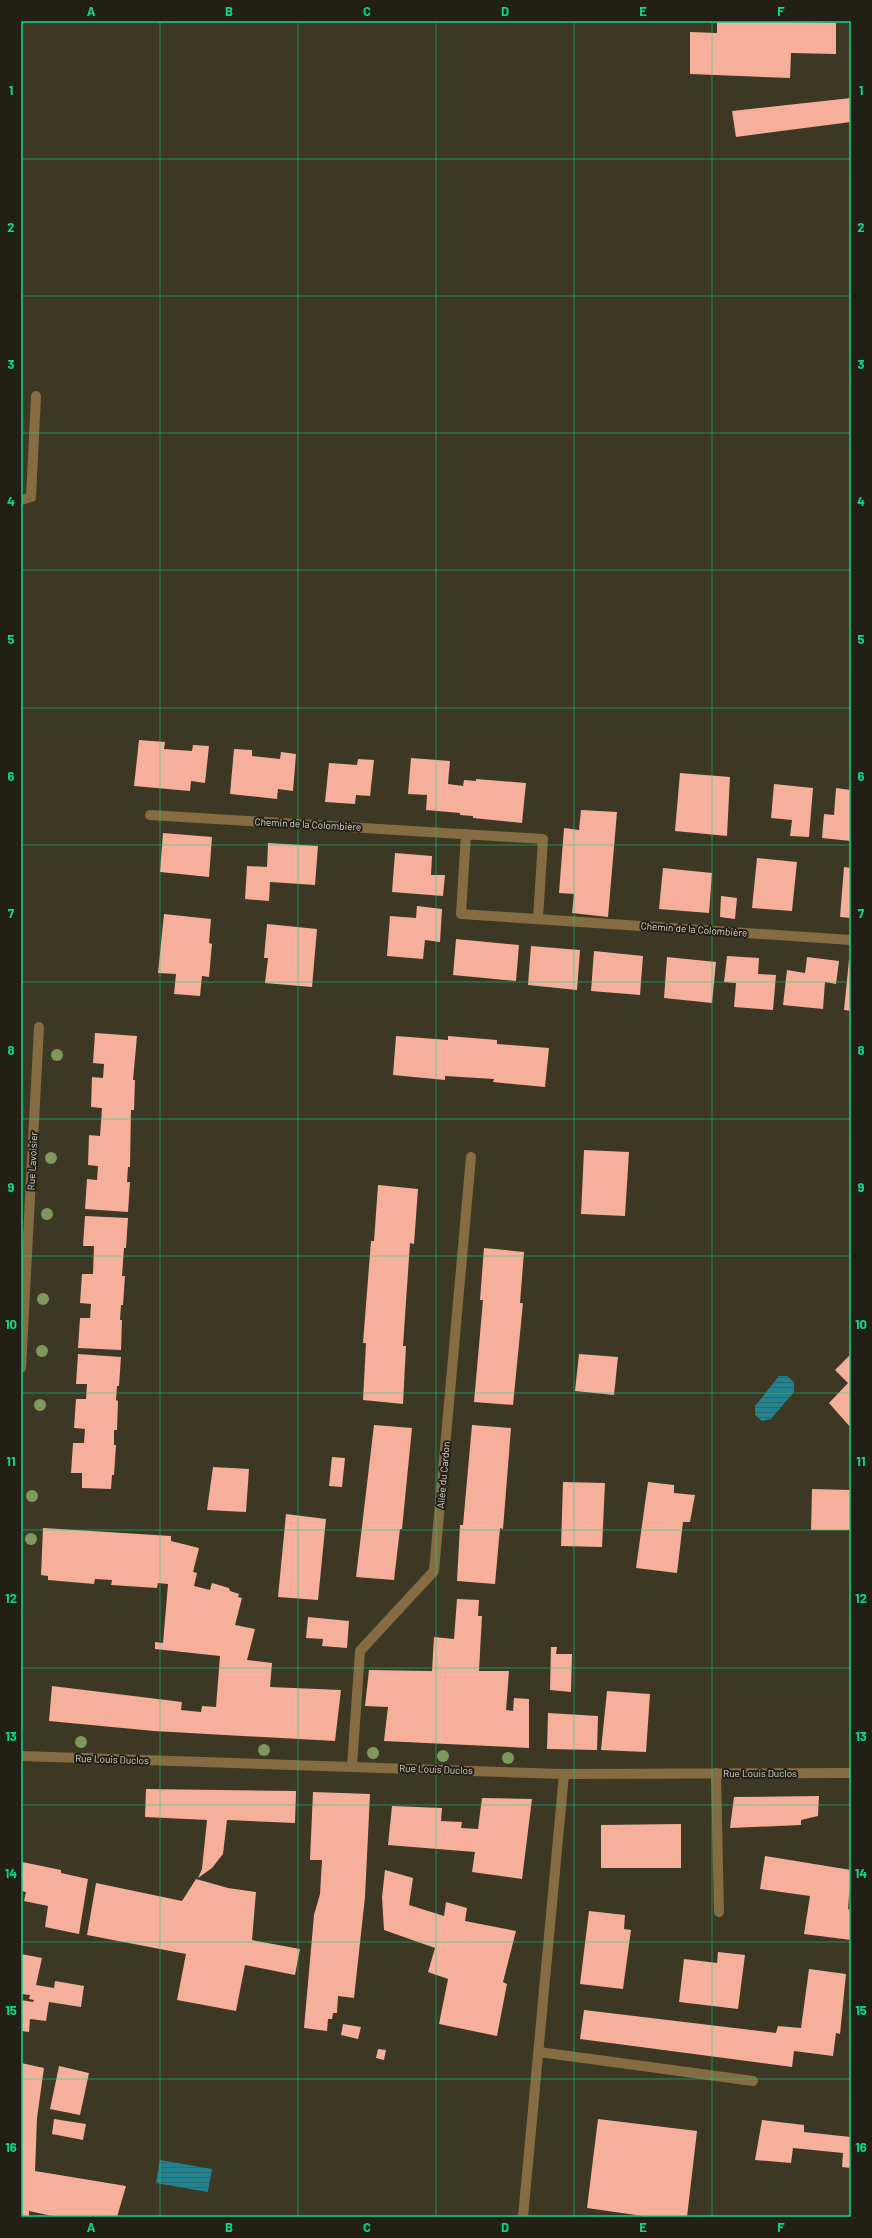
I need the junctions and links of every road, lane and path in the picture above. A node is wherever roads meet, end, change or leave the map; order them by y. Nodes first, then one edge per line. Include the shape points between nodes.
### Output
1 (36, 396) dead end
2 (21, 500) edge
3 (150, 815) dead end
4 (466, 834) junction
5 (538, 919) junction
6 (851, 940) edge
7 (39, 1027) dead end
8 (471, 1157) dead end
9 (21, 1368) edge
10 (21, 1756) edge
11 (352, 1766) junction
12 (716, 1773) junction
13 (851, 1773) edge
14 (564, 1774) junction
15 (719, 1912) dead end
16 (539, 2052) junction
17 (753, 2081) dead end
18 (523, 2217) edge

1 - 2 street via 31,497
3 - 4 street, Chemin de la Colombière
4 - 5 street, Chemin de la Colombière via 461,914
4 - 5 street, Chemin de la Colombière via 543,839
5 - 6 street, Chemin de la Colombière
7 - 9 street, Rue Lavoisier
8 - 11 street, Allée du Cardon via 434,1571 360,1651
10 - 11 street, Rue Louis Duclos
11 - 14 street, Rue Louis Duclos
12 - 13 street, Rue Louis Duclos
12 - 14 street, Rue Louis Duclos
12 - 15 street
14 - 16 street
16 - 17 street
16 - 18 street

